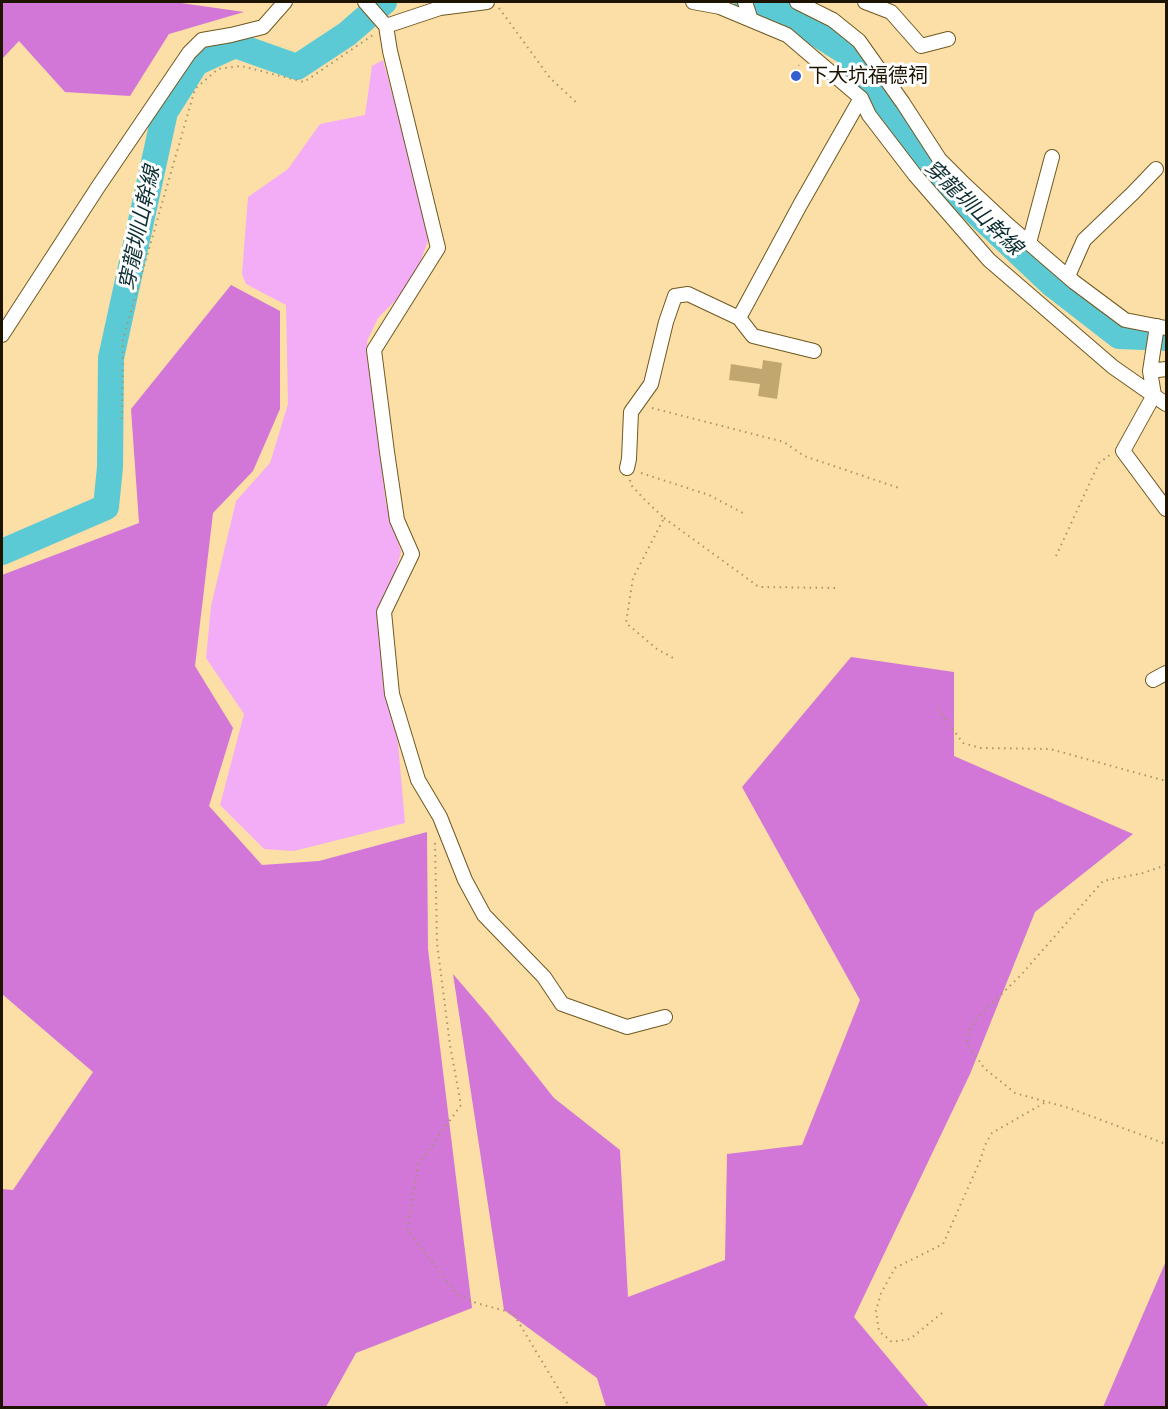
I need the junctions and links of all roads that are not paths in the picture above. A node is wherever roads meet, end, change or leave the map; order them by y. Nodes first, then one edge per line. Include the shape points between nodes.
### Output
1 (285, 2) edge
2 (365, 2) edge
3 (487, 2) edge
4 (693, 2) edge
5 (745, 2) edge
6 (797, 2) edge
7 (865, 2) edge
8 (751, 20) junction
9 (386, 26) junction
10 (948, 39) dead end
11 (861, 98) junction
12 (1052, 157) dead end
13 (1156, 169) dead end
14 (1029, 243) junction
15 (1068, 276) junction
16 (739, 318) junction
17 (1162, 327) edge
18 (2, 335) edge
19 (814, 351) dead end
20 (1167, 369) edge
21 (1150, 371) junction
22 (1154, 395) junction
23 (1167, 404) edge
24 (627, 468) road end
25 (1167, 509) edge
26 (1167, 673) edge
27 (1153, 680) dead end
28 (665, 1017) dead end

1 - 18 street via 263,27 202,40 189,53
2 - 9 street
3 - 9 street via 440,8
4 - 8 street
5 - 8 street
6 - 14 street via 833,20 859,41 940,160
7 - 10 street via 891,12 921,46
8 - 11 street via 788,35
9 - 28 street via 438,248 374,350 398,520 412,554 384,612 392,694 418,780 440,816 465,880 484,915 544,977 562,1004 627,1027
11 - 16 street
11 - 22 street via 869,115 915,175 989,260 1113,367
12 - 14 street
13 - 15 street via 1084,240
14 - 15 street
15 - 17 street via 1125,320
16 - 19 street via 753,336
16 - 24 street via 688,294 675,296 651,384 631,412
17 - 21 street
20 - 21 street
21 - 22 street
22 - 23 street
22 - 25 street via 1123,451
26 - 27 street

